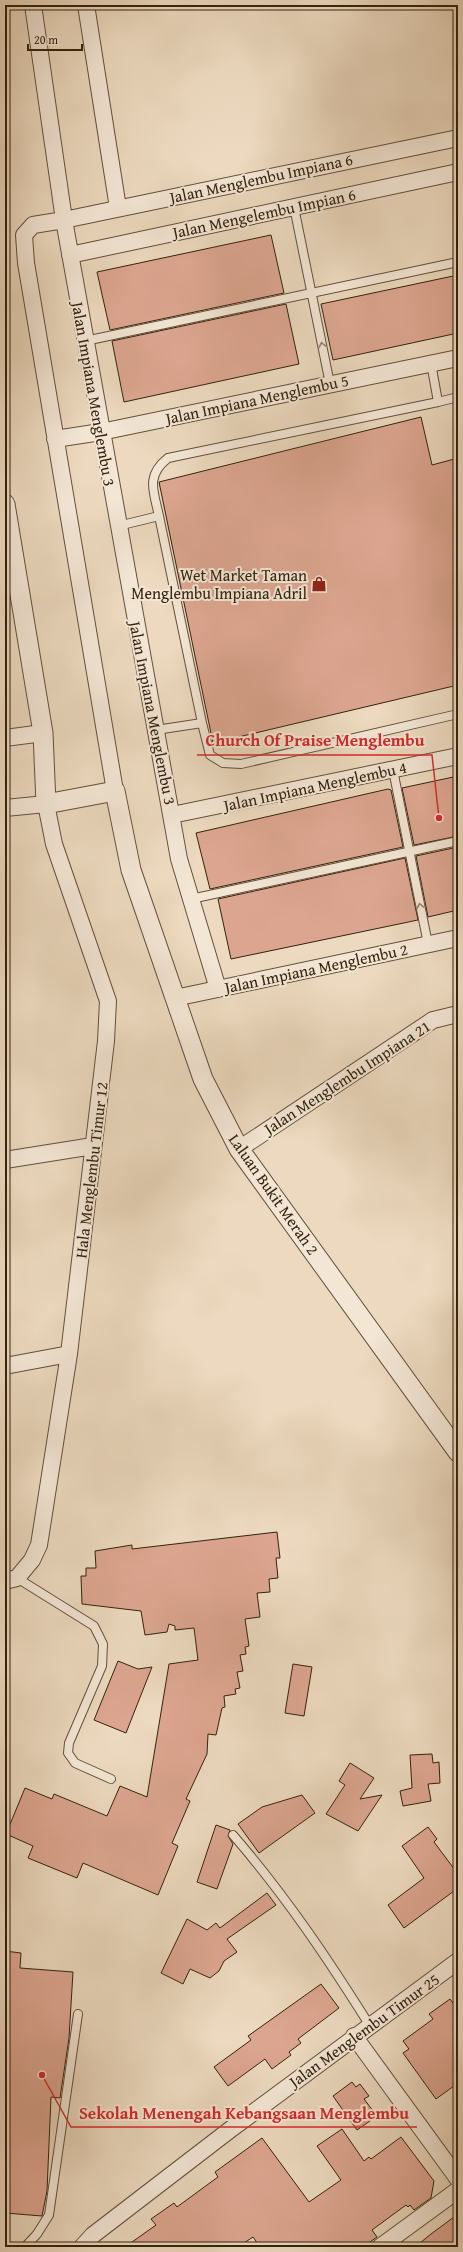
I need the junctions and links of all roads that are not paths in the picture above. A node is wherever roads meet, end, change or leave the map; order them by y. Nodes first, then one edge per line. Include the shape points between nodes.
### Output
1 (33, 5) edge
2 (87, 5) edge
3 (458, 138) edge
4 (458, 172) edge
5 (294, 207) junction
6 (118, 208) junction
7 (64, 220) junction
8 (70, 255) junction
9 (458, 262) edge
10 (312, 293) junction
11 (85, 341) junction
12 (458, 358) edge
13 (431, 363) junction
14 (330, 384) junction
15 (458, 397) edge
16 (438, 402) junction
17 (100, 432) junction
18 (55, 439) junction
19 (5, 504) edge
20 (159, 516) junction
21 (118, 526) junction
22 (458, 714) edge
23 (202, 723) junction
24 (156, 730) junction
25 (43, 733) junction
26 (5, 738) edge
27 (458, 756) edge
28 (392, 770) junction
29 (115, 791) junction
30 (46, 804) junction
31 (5, 808) edge
32 (172, 815) junction
33 (458, 841) edge
34 (409, 851) junction
35 (191, 899) junction
36 (458, 938) edge
37 (428, 944) junction
38 (218, 989) junction
39 (175, 998) junction
40 (458, 1014) edge
41 (93, 1146) junction
42 (239, 1149) junction
43 (5, 1160) edge
44 (69, 1354) junction
45 (5, 1366) edge
46 (458, 1452) edge
47 (11, 1579) edge
48 (111, 1780) dead end
49 (233, 1835) dead end
50 (458, 1961) edge
51 (78, 2014) dead end
52 (370, 2026) junction
53 (354, 2036) junction
54 (458, 2179) edge
55 (458, 2190) edge
56 (25, 2247) edge
57 (82, 2247) edge
58 (380, 2247) edge

1 - 7 street, Jalan Impiana Menglembu 3
2 - 6 street
3 - 6 street, Jalan Menglembu Impiana 6
4 - 5 street, Jalan Mengelembu Impian 6
5 - 8 street, Jalan Mengelembu Impian 6
5 - 10 lane
6 - 7 street, Jalan Menglembu Impiana 6
7 - 8 street, Jalan Impiana Menglembu 3
7 - 18 street, Jalan Menglembu Impiana 6 via 33,225 24,235 26,263
8 - 11 street, Jalan Impiana Menglembu 3
9 - 10 lane
10 - 11 lane
14 -> 10 lane
11 - 17 street, Jalan Impiana Menglembu 3
12 - 13 street, Jalan Impiana Menglembu 5
13 - 14 street, Jalan Impiana Menglembu 5
13 - 16 lane
14 - 17 street, Jalan Impiana Menglembu 5
15 - 16 lane
16 - 20 lane via 168,458 157,467 153,483
17 - 18 street, Jalan Impiana Menglembu 5
17 - 21 street, Jalan Impiana Menglembu 3
18 - 29 street
19 - 25 street
20 - 21 lane
20 - 23 lane
21 - 24 street, Jalan Impiana Menglembu 3
22 - 23 lane via 240,764 223,763 210,754
23 - 24 lane
24 - 32 street, Jalan Impiana Menglembu 3
25 - 26 street
25 - 30 street
27 - 28 street, Jalan Impiana Menglembu 4
28 - 32 street, Jalan Impiana Menglembu 4
28 - 34 lane
29 - 30 street
29 - 39 street, Laluan Bukit Merah 2 via 131,870
30 - 31 street
30 - 41 street, Hala Menglembu Timur 12 via 54,844 108,1001 106,1040
32 - 35 street, Jalan Impiana Menglembu 3 via 179,859
33 - 34 lane
34 - 35 lane
37 -> 34 lane
35 - 38 street, Jalan Impiana Menglembu 3
36 - 37 street, Jalan Impiana Menglembu 2
37 - 38 street, Jalan Impiana Menglembu 2
38 - 39 street, Jalan Impiana Menglembu 2
39 - 42 street, Laluan Bukit Merah 2 via 203,1079
40 - 42 street, Jalan Menglembu Impiana 21 via 433,1020
41 - 43 street
41 - 44 street, Hala Menglembu Timur 12
42 - 46 street, Laluan Bukit Merah 2
44 - 45 street
44 - 47 street, Hala Menglembu Timur 12 via 39,1545 32,1560
47 - 48 lane via 94,1626 103,1644 102,1666 69,1743 68,1753 75,1763
49 - 52 lane via 315,1939
50 - 52 street, Jalan Menglembu Timur 25
51 - 56 lane via 49,2215
52 - 53 street, Jalan Menglembu Timur 25
53 - 54 street
53 - 57 street, Jalan Menglembu Timur 25 via 93,2235
55 - 58 street

